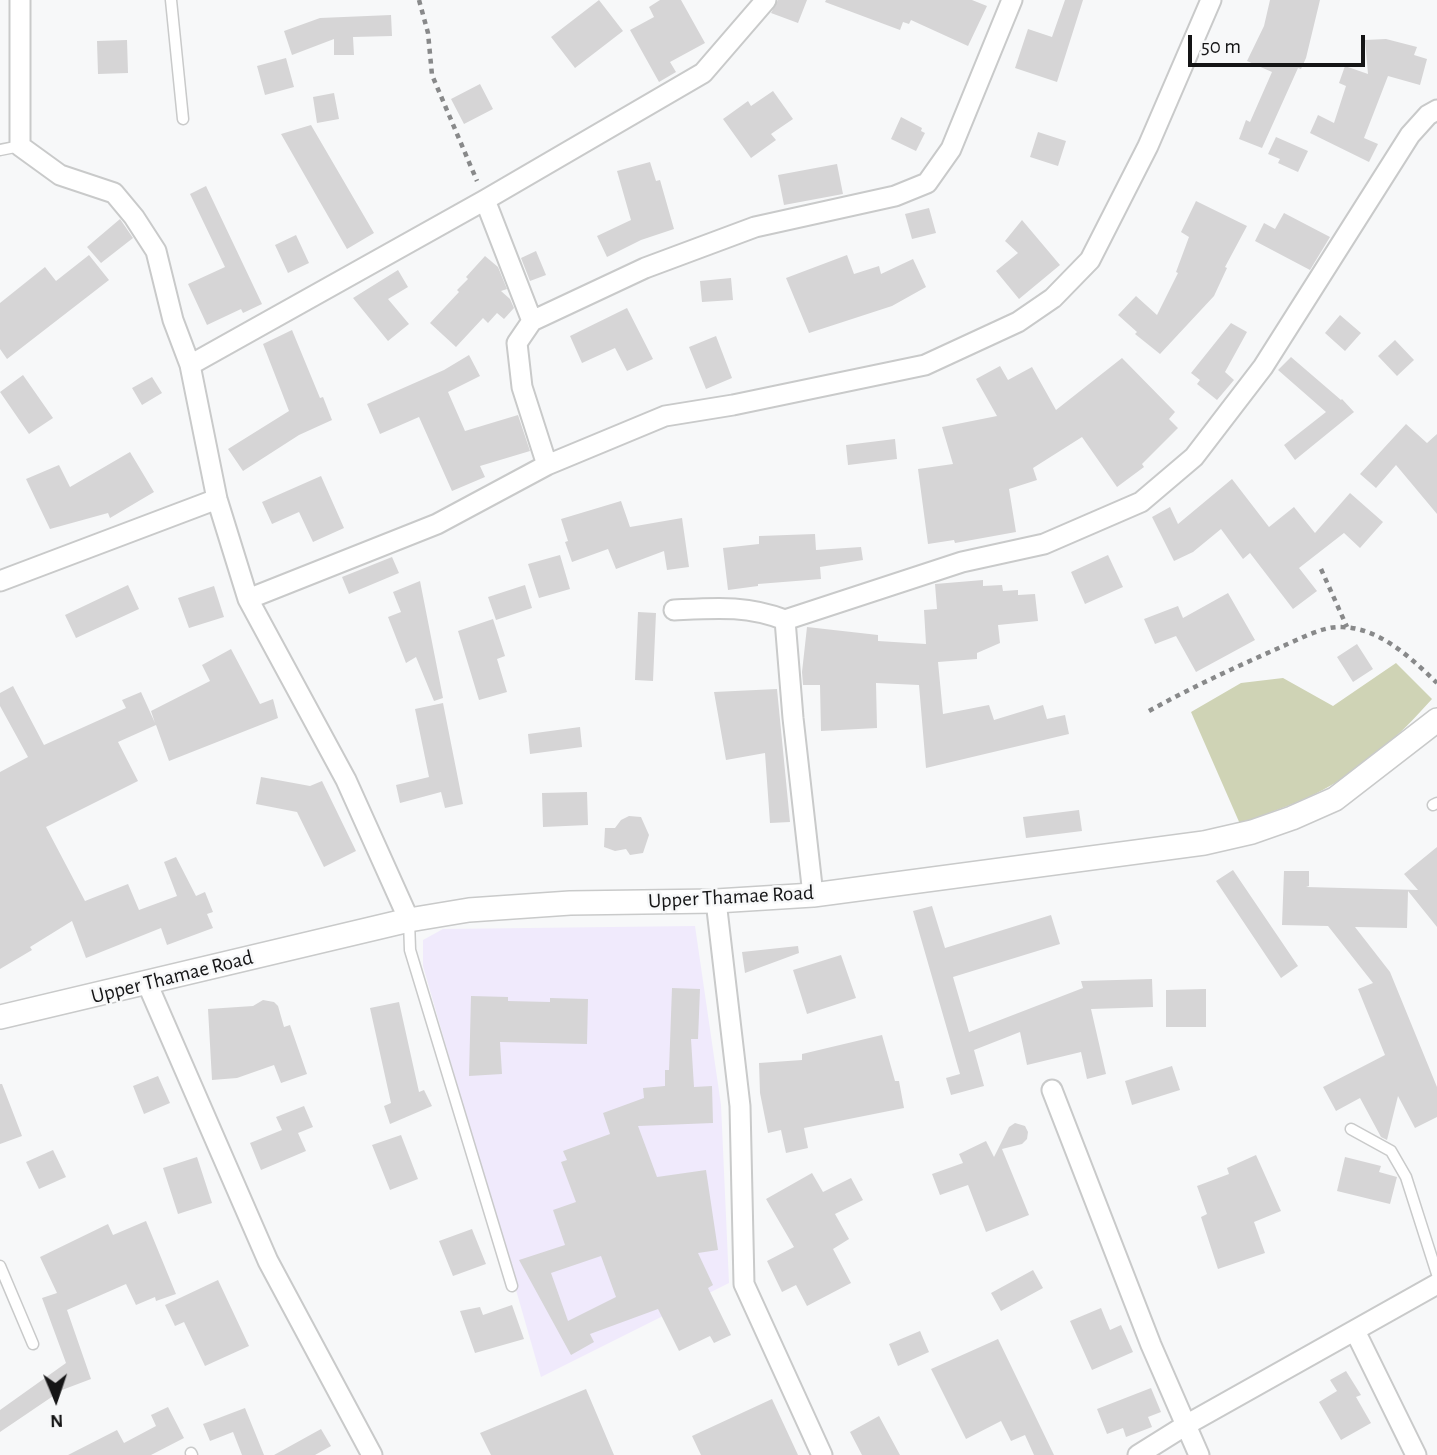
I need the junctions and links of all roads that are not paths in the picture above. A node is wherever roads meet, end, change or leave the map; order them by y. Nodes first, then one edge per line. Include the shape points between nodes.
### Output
1 (20, 0) edge
2 (171, 0) edge
3 (766, 0) edge
4 (1012, 0) edge
5 (1210, 0) edge
6 (1437, 110) edge
7 (183, 119) dead end
8 (20, 146) junction
9 (0, 150) edge
10 (485, 200) junction
11 (532, 321) junction
12 (190, 365) junction
13 (547, 465) junction
14 (217, 499) junction
15 (0, 581) edge
16 (248, 599) junction
17 (674, 610) dead end
18 (785, 620) junction
19 (1437, 720) edge
20 (813, 895) junction
21 (716, 901) junction
22 (409, 920) junction
23 (147, 983) junction
24 (0, 1017) edge
25 (1052, 1090) dead end
26 (1351, 1129) dead end
27 (0, 1266) edge
28 (1437, 1274) edge
29 (1437, 1284) edge
30 (512, 1286) dead end
31 (1355, 1331) junction
32 (33, 1344) dead end
33 (1186, 1425) junction
34 (372, 1455) edge
35 (821, 1455) edge
36 (1138, 1455) edge
37 (1199, 1455) edge
38 (1416, 1455) edge

1 - 8 street
2 - 7 lane
3 - 10 street via 703,73
4 - 11 street via 951,149 926,183 895,196 755,227 645,268
5 - 13 street via 1148,146 1090,260 1053,298 1018,322 925,365 665,416
6 - 18 street via 1410,135 1263,367 1194,457 1141,502 1044,544 962,562
8 - 9 lane
8 - 12 street via 61,175 114,193 134,217 156,251
10 - 11 street
10 - 12 street
11 - 13 street via 517,343 522,387
12 - 14 street
13 - 16 street via 437,523
14 - 15 street
14 - 16 street
16 - 22 street via 346,780
17 - 18 street via 734,607
18 - 20 street
19 - 20 street, Upper Thamae Road via 1335,799 1252,832 1191,845
20 - 21 street, Upper Thamae Road
21 - 22 street, Upper Thamae Road via 544,905
21 - 35 street via 740,1106 744,1284
22 - 23 street, Upper Thamae Road
22 - 30 lane via 410,950
23 - 24 street, Upper Thamae Road
23 - 34 street via 268,1261
25 - 33 street
26 - 28 lane via 1391,1151 1406,1177
27 - 32 lane
29 - 31 street
31 - 33 street
31 - 38 street
33 - 36 street
33 - 37 street

